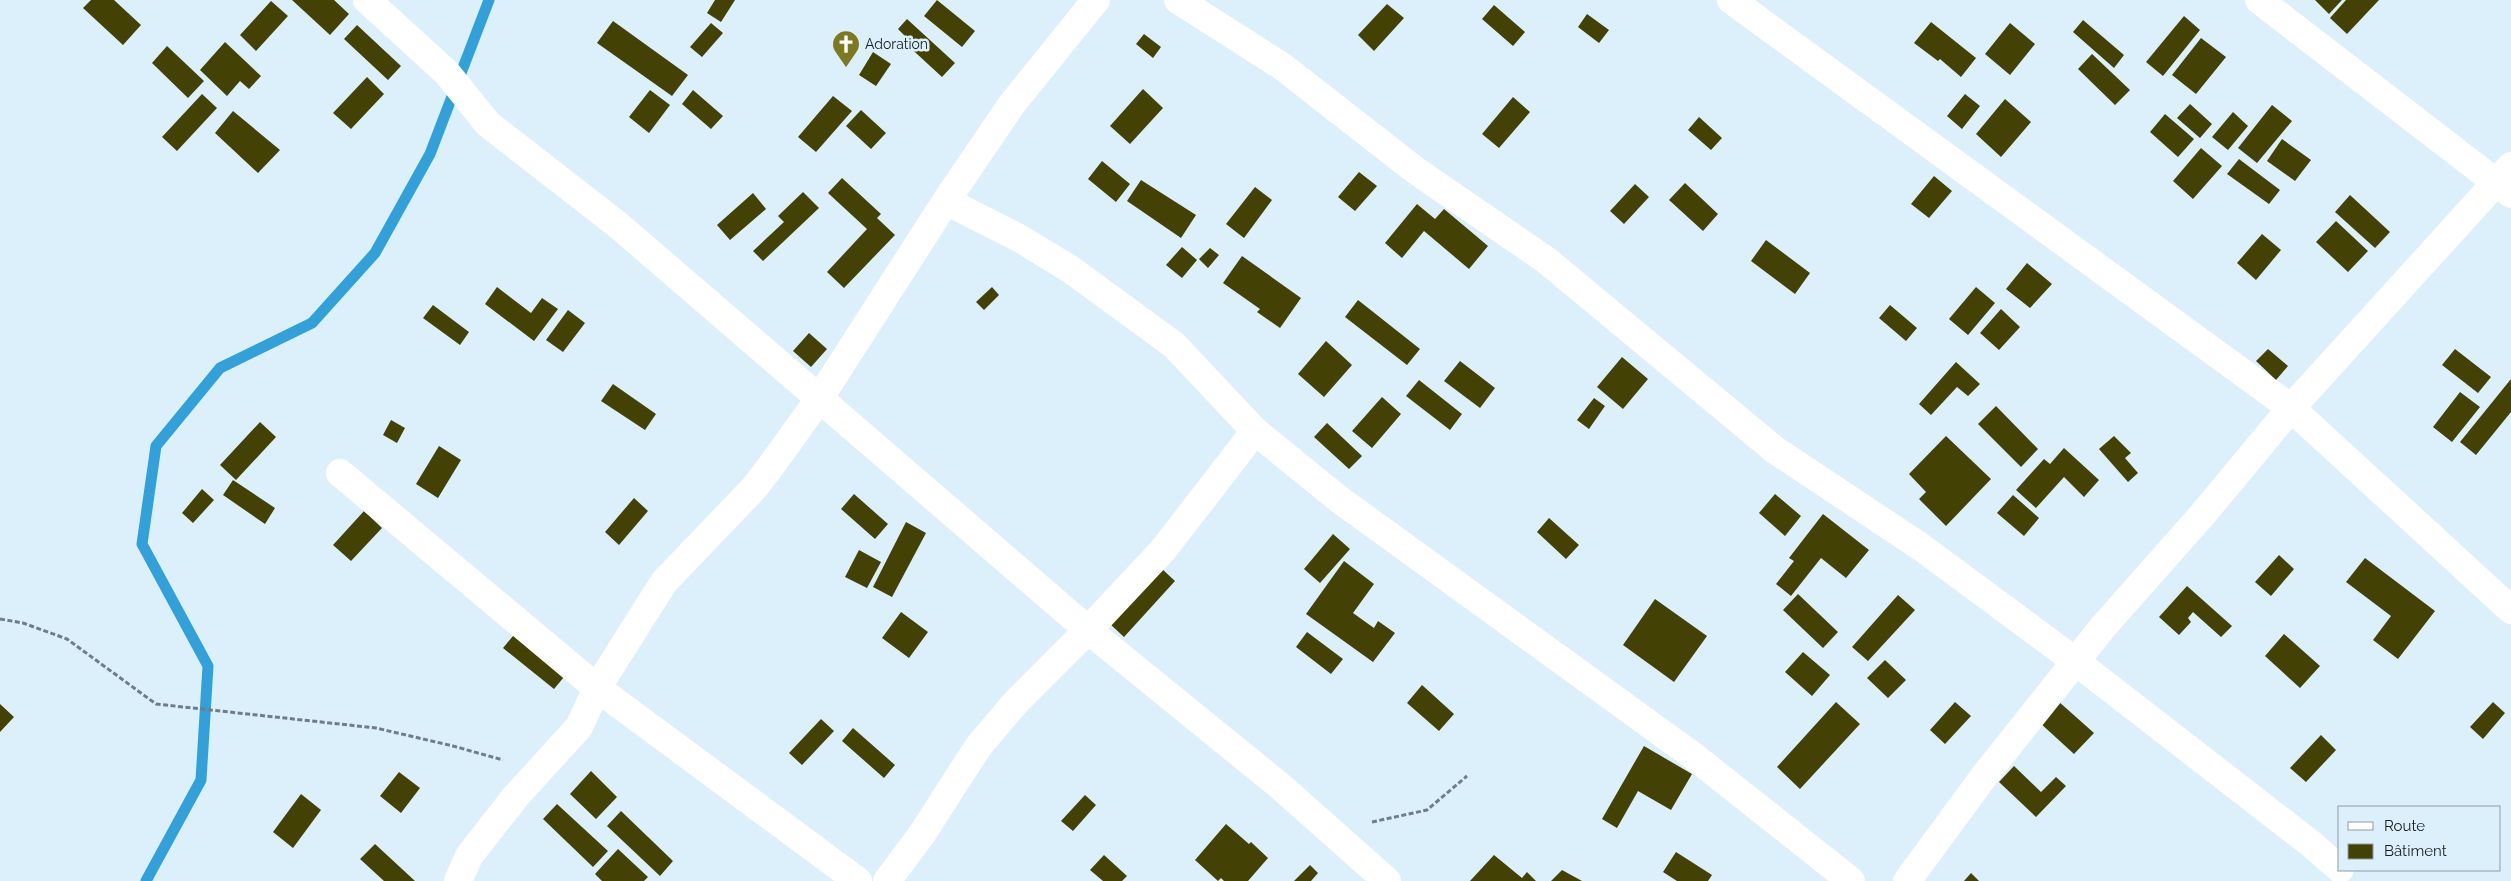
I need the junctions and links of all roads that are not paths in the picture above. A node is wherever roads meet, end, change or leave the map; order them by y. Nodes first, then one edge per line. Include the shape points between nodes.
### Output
1 (368, 0) edge
2 (1096, 0) edge
3 (1178, 0) edge
4 (1731, 0) edge
5 (2258, 0) edge
6 (2506, 182) edge
7 (946, 201) junction
8 (819, 399) junction
9 (2291, 408) junction
10 (1255, 431) junction
11 (340, 473) dead end
12 (2511, 610) edge
13 (1088, 630) junction
14 (2075, 661) junction
15 (598, 688) junction
16 (2338, 867) edge
17 (2342, 871) edge
18 (458, 881) edge
19 (858, 881) edge
20 (888, 881) edge
21 (1387, 881) edge
22 (1851, 881) edge
23 (1907, 881) edge
24 (2354, 881) edge

1 - 8 street via 446,73 488,124 618,225
2 - 7 street via 1012,104
3 - 14 street via 1283,67 1415,170 1546,260 1775,450 1921,547
4 - 9 street
5 - 6 street
6 - 9 street
7 - 8 street
7 - 10 street via 1019,238 1070,269 1174,345
8 - 13 street
8 - 15 street via 755,487 664,582
9 - 12 street
9 - 14 street
10 - 13 street via 1163,550
10 - 22 street via 1340,500 1692,755
11 - 15 street
13 - 20 street via 1016,702 978,747
13 - 21 street via 1280,786
14 - 16 street
14 - 23 street
15 - 18 street via 580,727 469,856
15 - 19 street
17 - 24 street

